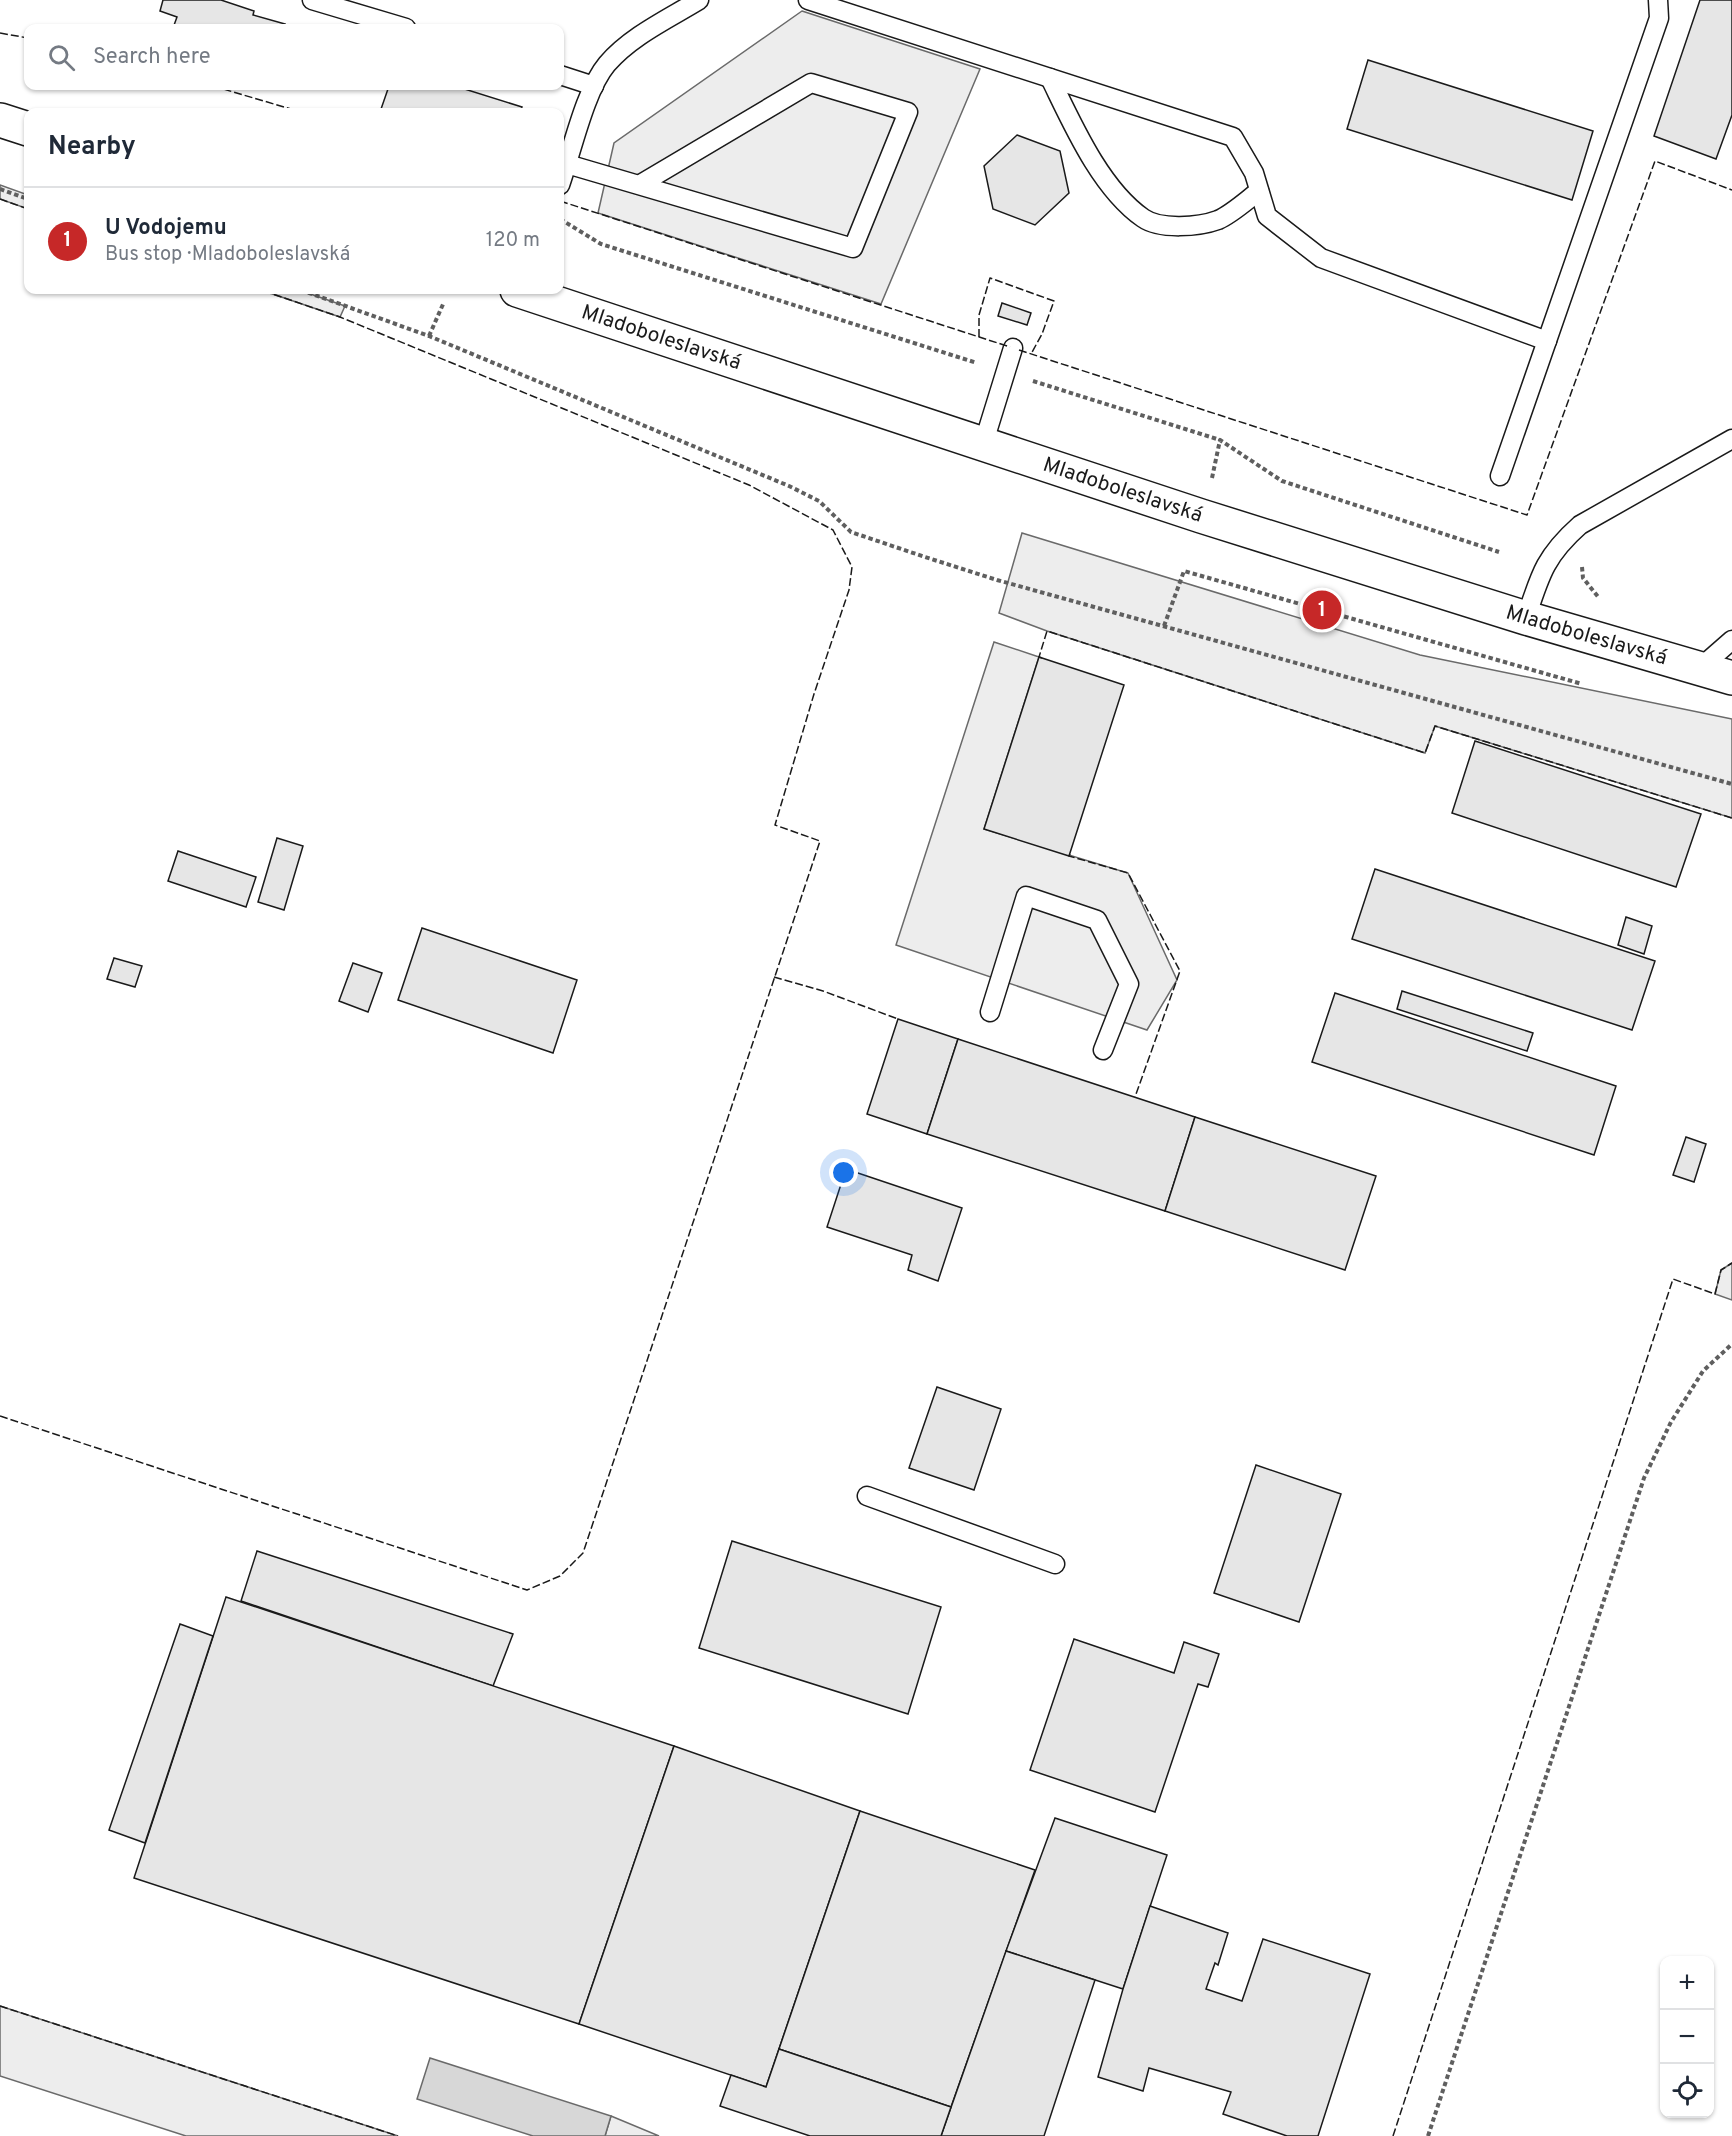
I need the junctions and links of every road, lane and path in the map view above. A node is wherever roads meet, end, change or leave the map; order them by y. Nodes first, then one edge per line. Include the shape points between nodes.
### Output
1 (312, 0) edge
2 (699, 0) edge
3 (808, 0) edge
4 (1658, 0) edge
5 (393, 24) edge
6 (564, 76) edge
7 (1050, 78) junction
8 (594, 86) junction
9 (0, 120) edge
10 (24, 128) edge
11 (567, 165) junction
12 (564, 174) edge
13 (639, 185) junction
14 (0, 189) edge
15 (1259, 191) junction
16 (24, 198) edge
17 (564, 221) edge
18 (312, 294) edge
19 (534, 294) edge
20 (444, 302) dead end
21 (429, 336) junction
22 (1547, 341) junction
23 (1013, 348) dead end
24 (1005, 372) junction
25 (1732, 439) edge
26 (1220, 440) junction
27 (982, 445) junction
28 (1500, 476) dead end
29 (1212, 478) dead end
30 (1499, 552) dead end
31 (1526, 618) junction
32 (1164, 626) junction
33 (1732, 640) edge
34 (1700, 669) junction
35 (1732, 678) edge
36 (1582, 684) dead end
37 (1732, 784) edge
38 (990, 1012) dead end
39 (1103, 1050) dead end
40 (1732, 1344) edge
41 (867, 1496) dead end
42 (1055, 1564) dead end
43 (1428, 2136) edge

1 - 5 lane
2 - 8 lane via 626,46 606,65
3 - 7 lane
4 - 22 lane via 1659,18
6 - 8 lane
7 - 15 lane via 1233,137 1254,173
7 - 15 lane via 1089,155 1107,181 1144,219 1184,227 1219,219
8 - 11 lane
9 - 10 main road
11 - 12 lane
11 - 13 lane
13 - 13 lane via 853,248 908,112 811,82
14 - 16 path
15 - 22 lane via 1267,216 1321,258
17 - 24 path via 601,244
18 - 21 path
19 - 27 main road, Mladoboleslavská
20 - 21 path
21 - 32 path via 789,486 819,501 851,532 997,580
22 - 28 lane
23 - 24 lane
24 - 26 path
24 - 27 lane
25 - 31 lane via 1580,525 1543,566
26 - 29 path
26 - 30 path via 1282,481
27 - 31 main road, Mladoboleslavská
31 - 34 main road, Mladoboleslavská
32 - 36 path via 1184,571
32 - 37 path
33 - 34 lane
34 - 35 main road, Mladoboleslavská
38 - 39 lane via 1026,896 1097,920 1129,984
40 - 43 path via 1703,1371 1671,1422 1644,1478
41 - 42 lane

